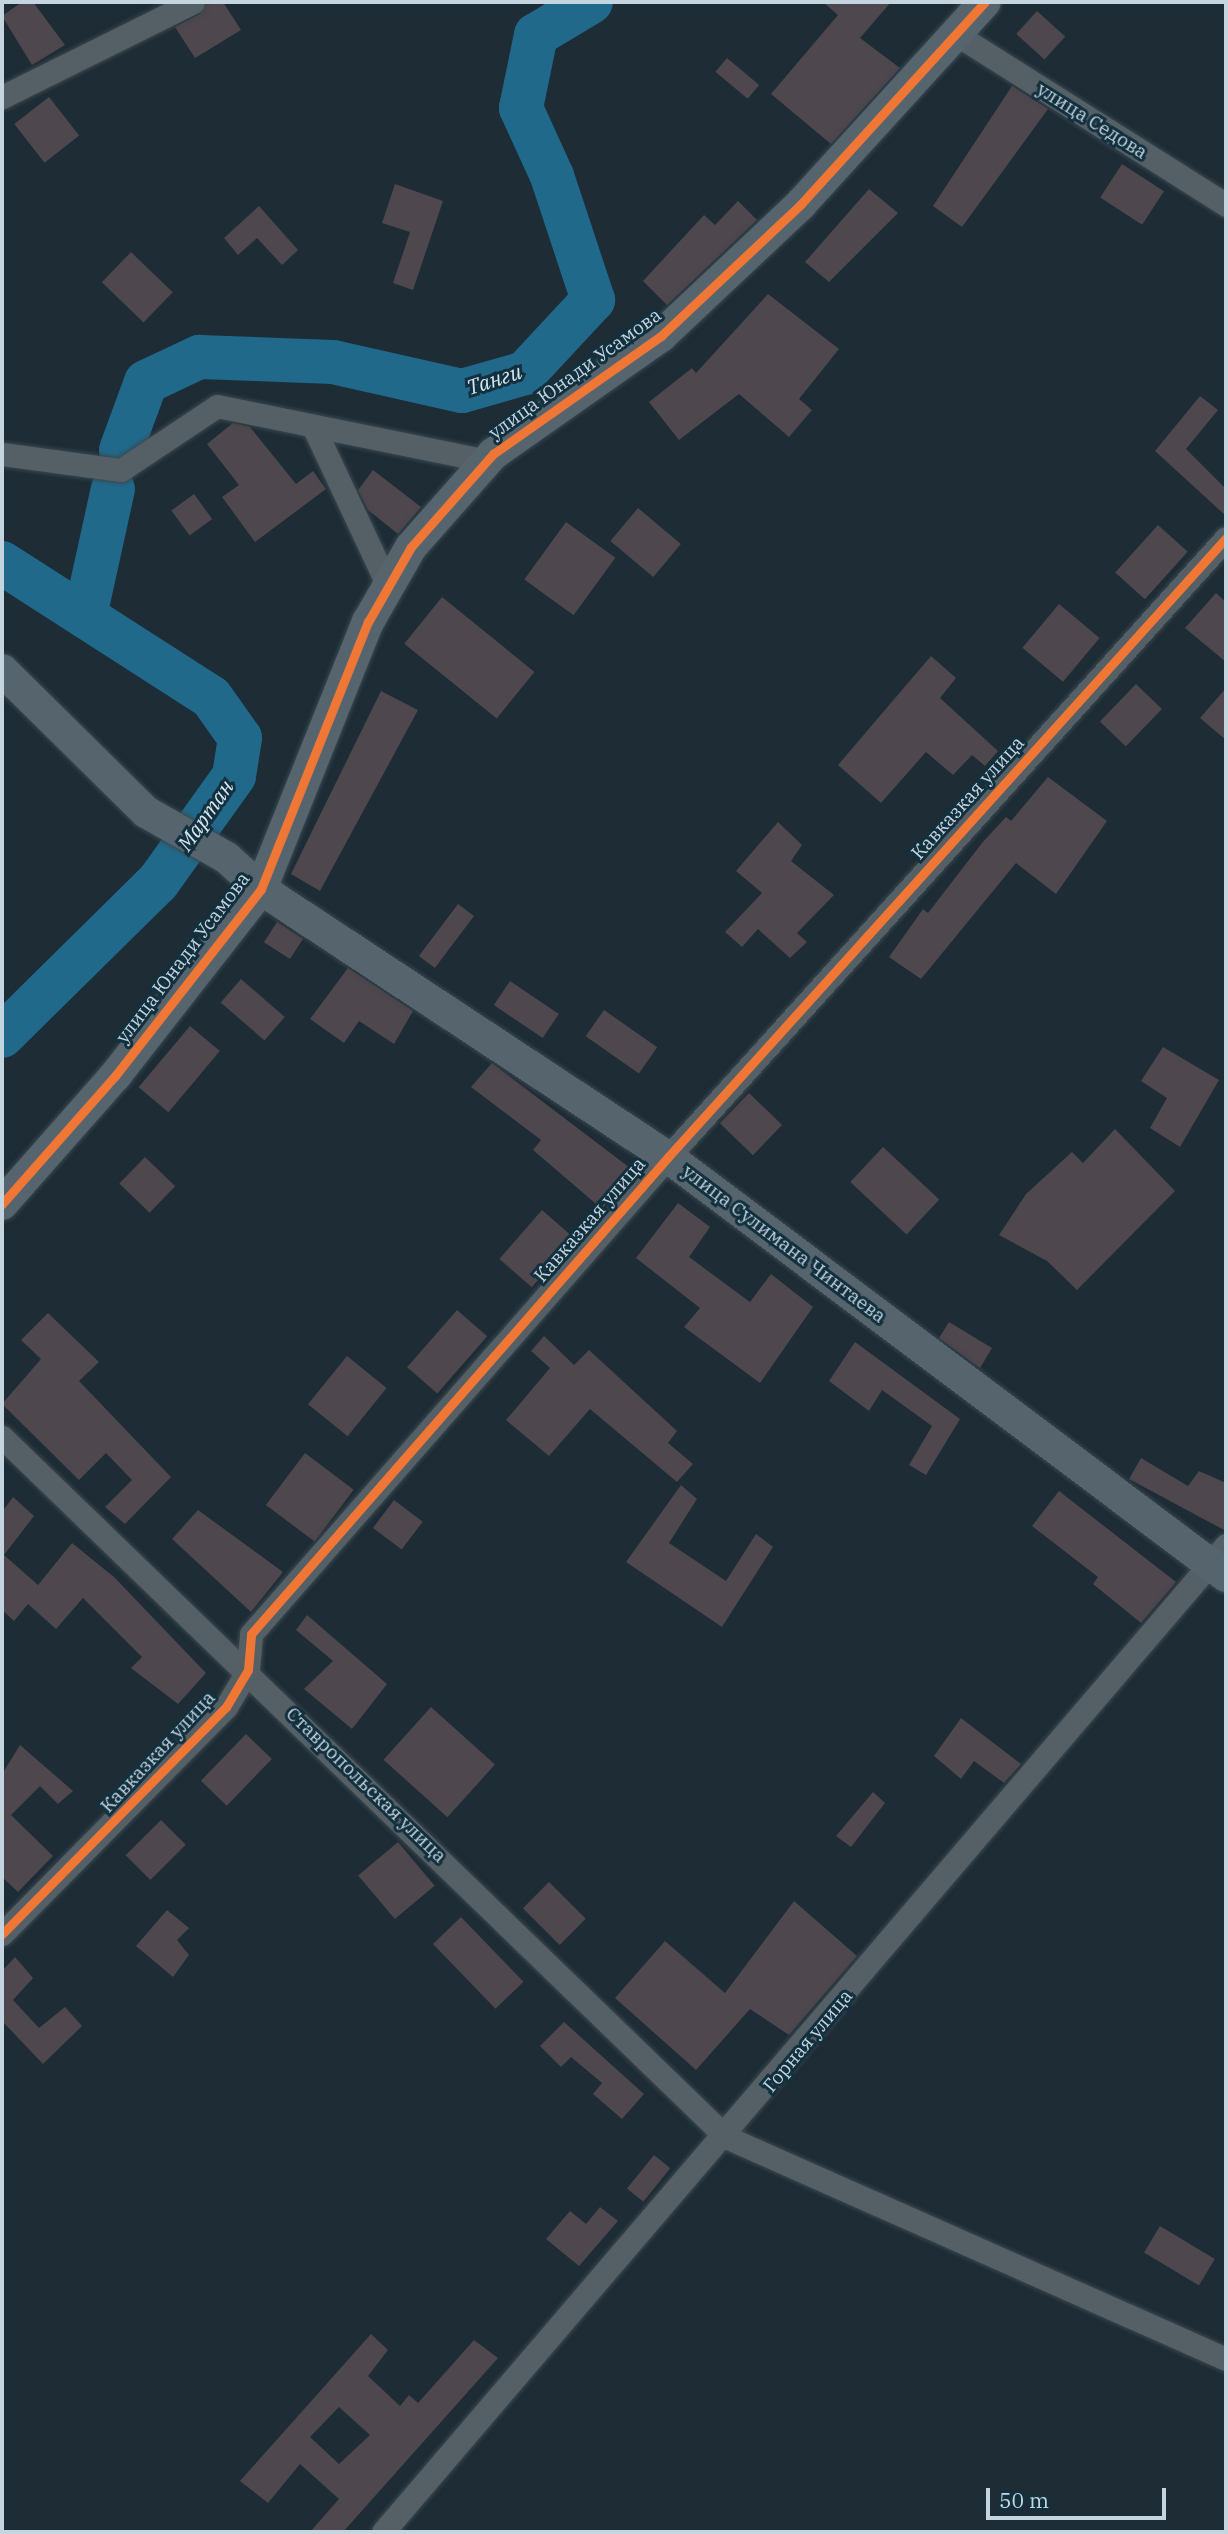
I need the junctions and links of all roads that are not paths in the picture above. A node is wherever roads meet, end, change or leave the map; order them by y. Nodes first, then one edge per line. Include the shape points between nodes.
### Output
1 (192, 2) edge
2 (985, 2) edge
3 (959, 36) junction
4 (2, 97) edge
5 (1226, 205) edge
6 (314, 428) junction
7 (2, 454) edge
8 (487, 461) junction
9 (1226, 538) edge
10 (388, 586) junction
11 (2, 670) edge
12 (261, 889) junction
13 (668, 1157) junction
14 (2, 1204) edge
15 (2, 1437) edge
16 (1221, 1562) edge
17 (248, 1670) junction
18 (2, 1934) edge
19 (726, 2137) junction
20 (1226, 2359) edge
21 (383, 2532) edge

1 - 4 street
2 - 3 street, улица Юнади Усамова
3 - 5 street, улица Седова
3 - 8 street, улица Юнади Усамова via 801,204 661,337
6 - 7 street via 216,406 121,470
6 - 8 street
6 - 10 street
8 - 10 street, улица Юнади Усамова via 411,547
9 - 13 street, Кавказкая улица
10 - 12 street, улица Юнади Усамова via 316,743
11 - 12 street, улица Сулимана Чинтаева via 146,812 227,858
12 - 13 street, улица Сулимана Чинтаева
12 - 14 street, улица Юнади Усамова via 115,1076
13 - 16 street, улица Сулимана Чинтаева
13 - 17 street, Кавказкая улица via 251,1634
15 - 17 street, Ставропольская улица
16 - 19 street, Горная улица
17 - 18 street, Кавказкая улица via 226,1707 155,1784
17 - 19 street, Ставропольская улица
19 - 20 street
19 - 21 street, Горная улица

